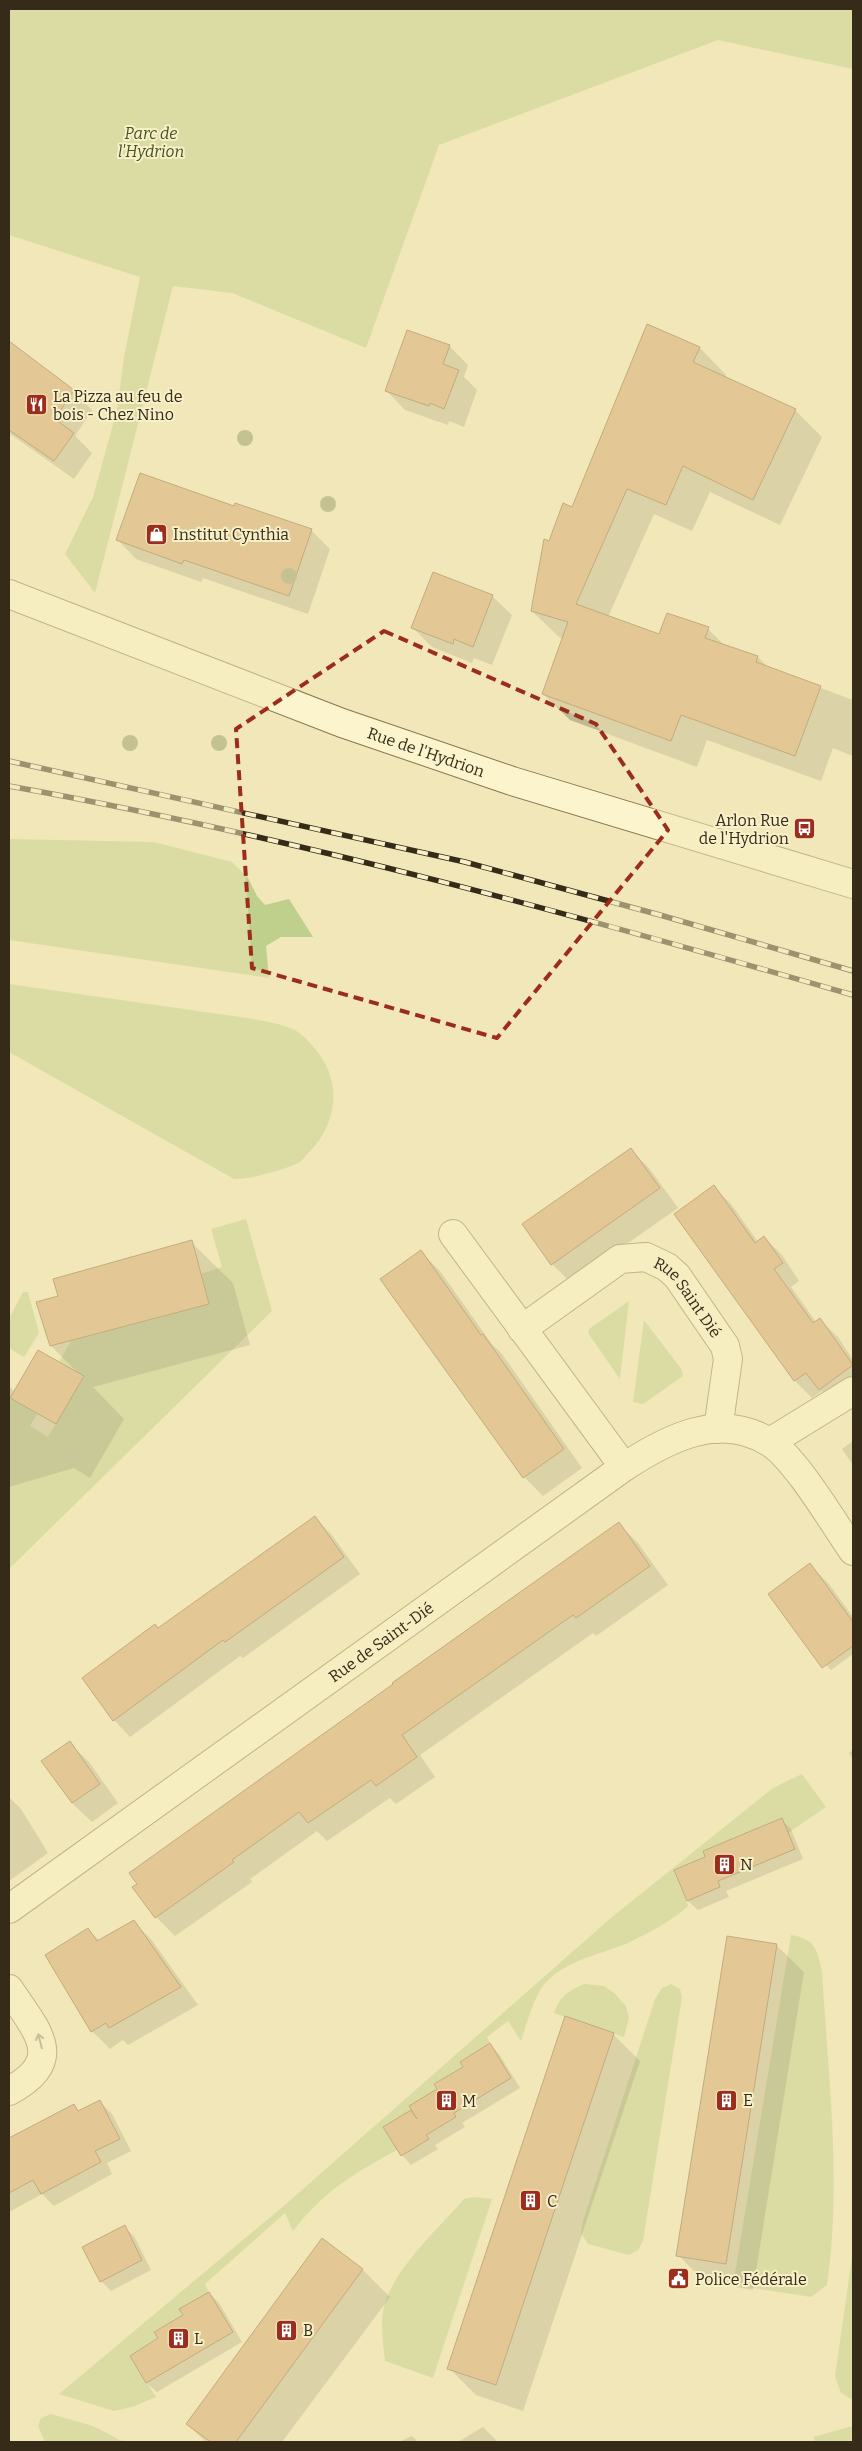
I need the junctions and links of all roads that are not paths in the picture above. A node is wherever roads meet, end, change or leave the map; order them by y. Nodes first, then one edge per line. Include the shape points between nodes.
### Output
1 (9, 594) edge
2 (853, 884) edge
3 (453, 1234) dead end
4 (522, 1329) junction
5 (853, 1391) edge
6 (718, 1429) junction
7 (770, 1442) junction
8 (624, 1467) junction
9 (853, 1551) edge
10 (9, 1909) edge
11 (9, 1989) edge
12 (9, 2091) edge

1 - 2 street, Rue de l'Hydrion via 342,723 512,781
3 - 4 street
4 - 6 street, Rue Saint Dié via 620,1259 646,1257 667,1267 677,1276 725,1346 728,1359
4 - 8 street
5 - 7 street
6 - 7 street, Rue de Saint-Dié via 745,1431
6 - 8 street, Rue de Saint-Dié via 687,1433 653,1448
7 - 9 street, Rue de Saint-Dié via 791,1462
8 - 10 street, Rue de Saint-Dié
12 -> 11 street via 28,2080 42,2060 42,2038

